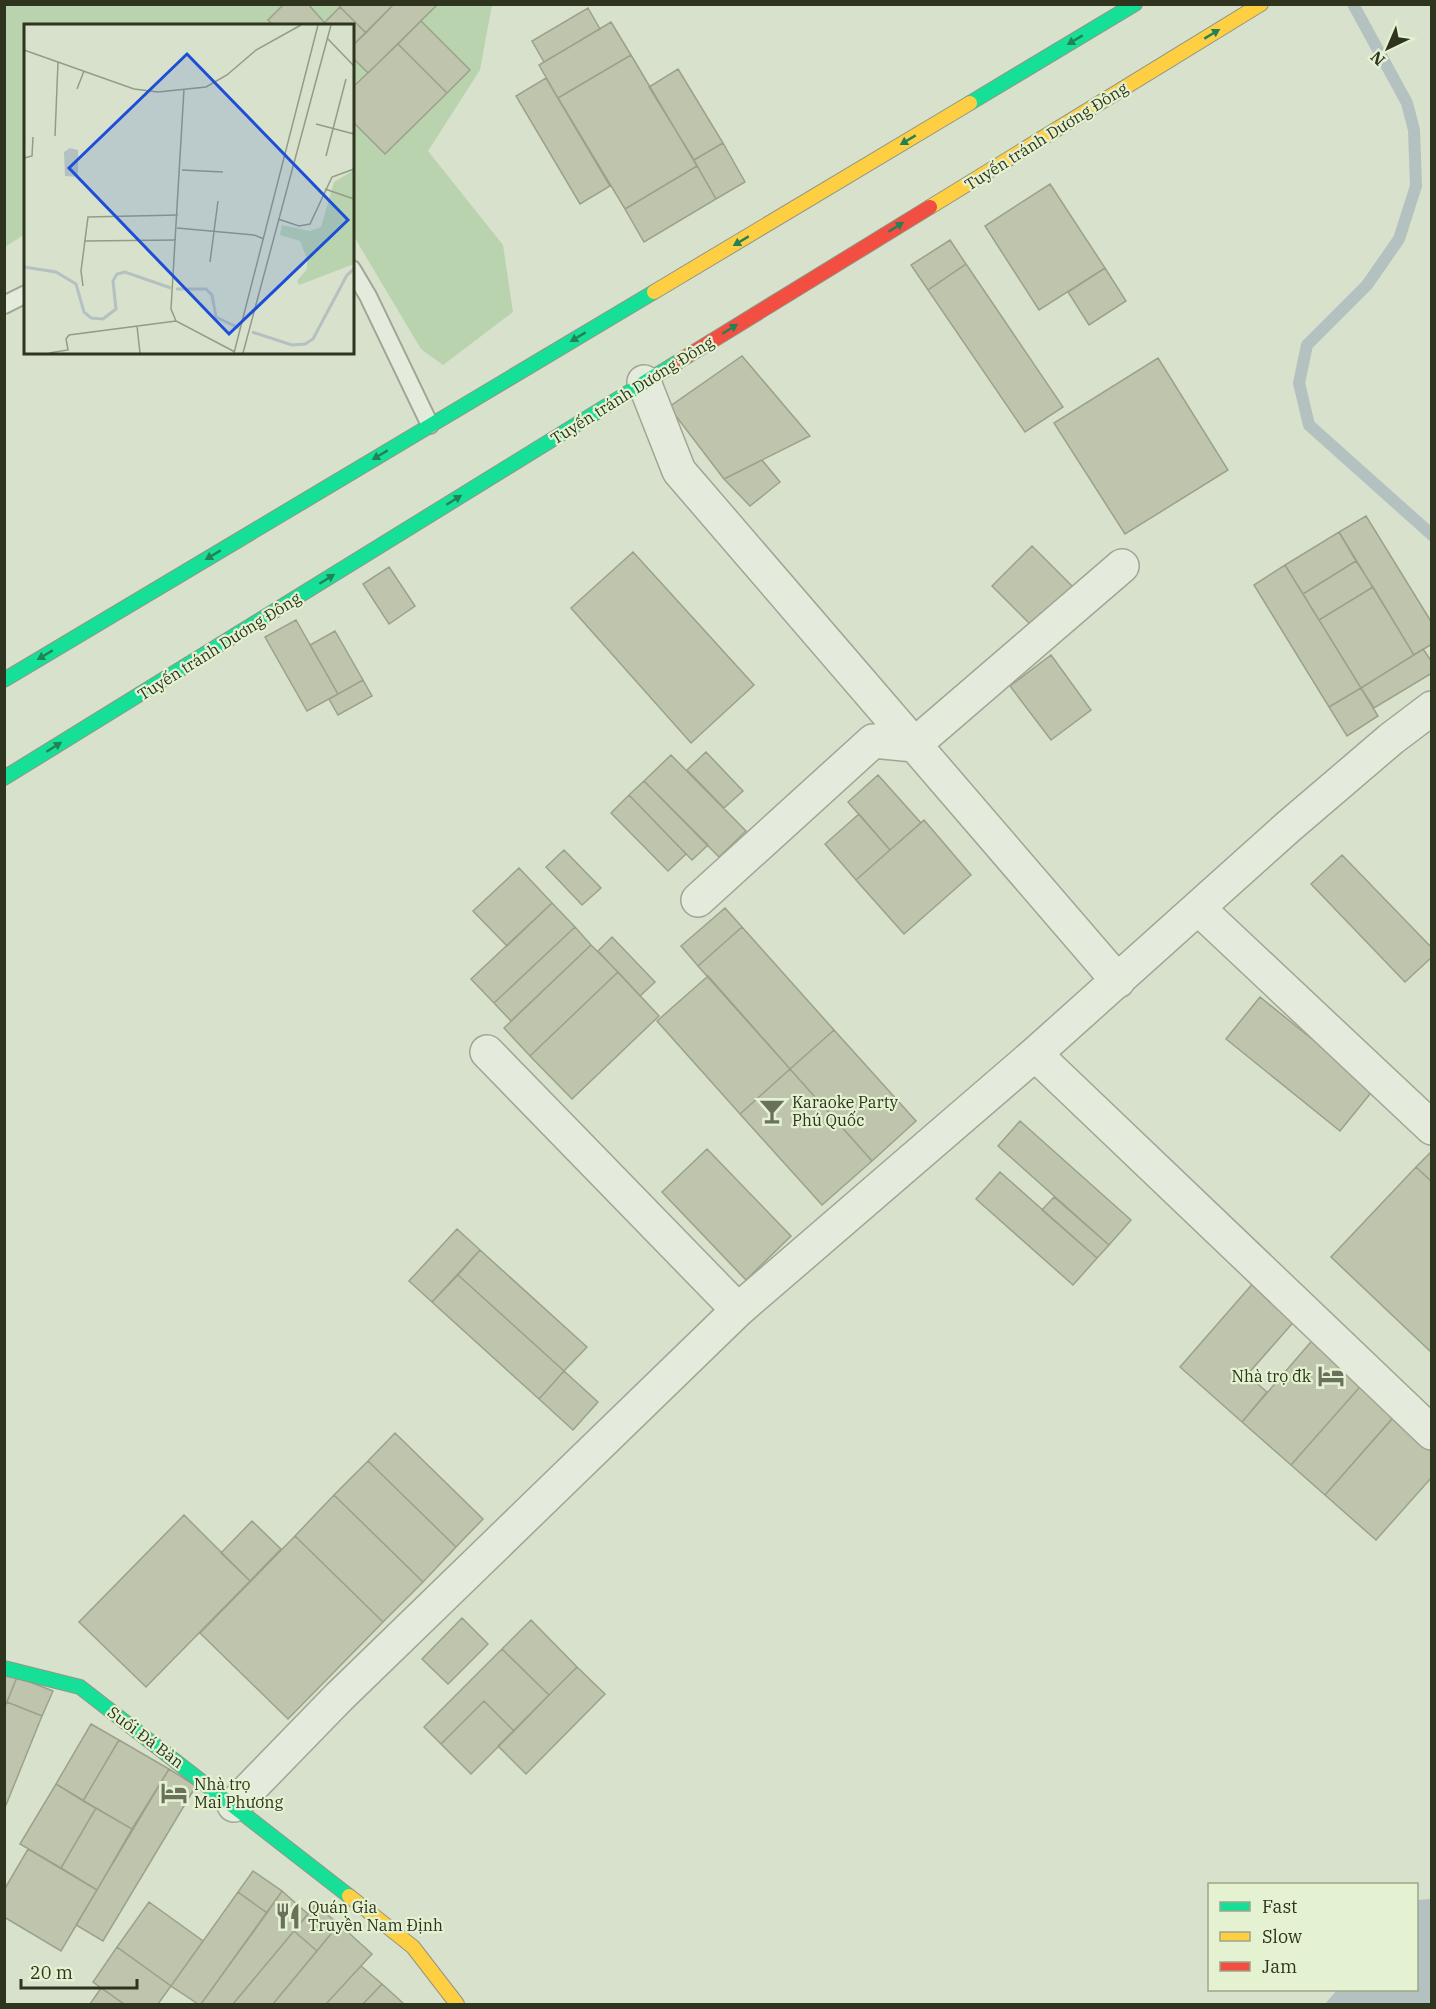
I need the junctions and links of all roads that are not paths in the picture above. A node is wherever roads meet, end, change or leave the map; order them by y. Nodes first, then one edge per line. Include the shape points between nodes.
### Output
1 (1261, 4) edge
2 (1130, 7) edge
3 (354, 272) edge
4 (24, 295) edge
5 (4, 305) edge
6 (644, 382) junction
7 (430, 425) junction
8 (1122, 566) dead end
9 (4, 680) edge
10 (1431, 708) edge
11 (914, 745) junction
12 (4, 778) edge
13 (698, 900) dead end
14 (1199, 909) junction
15 (1118, 981) junction
16 (487, 1052) dead end
17 (1035, 1054) junction
18 (1431, 1128) edge
19 (738, 1310) junction
20 (1431, 1432) edge
21 (4, 1668) edge
22 (234, 1805) junction
23 (457, 2004) edge

6 -> 1 main road, Tuyến tránh Dương Đông
2 -> 7 main road
3 - 7 lane
4 - 5 lane
6 - 11 street via 679,471
12 -> 6 main road, Tuyến tránh Dương Đông
7 -> 9 main road
8 - 11 street
10 - 14 street via 1288,827
11 - 13 street via 873,741
11 - 15 street
14 - 15 street
14 - 18 street
15 - 17 street
16 - 19 street
17 - 19 street
17 - 20 street
19 - 22 street via 339,1697
21 - 22 main road, Suối Đá Bàn via 80,1687
22 - 23 main road, Suối Đá Bàn via 413,1947

